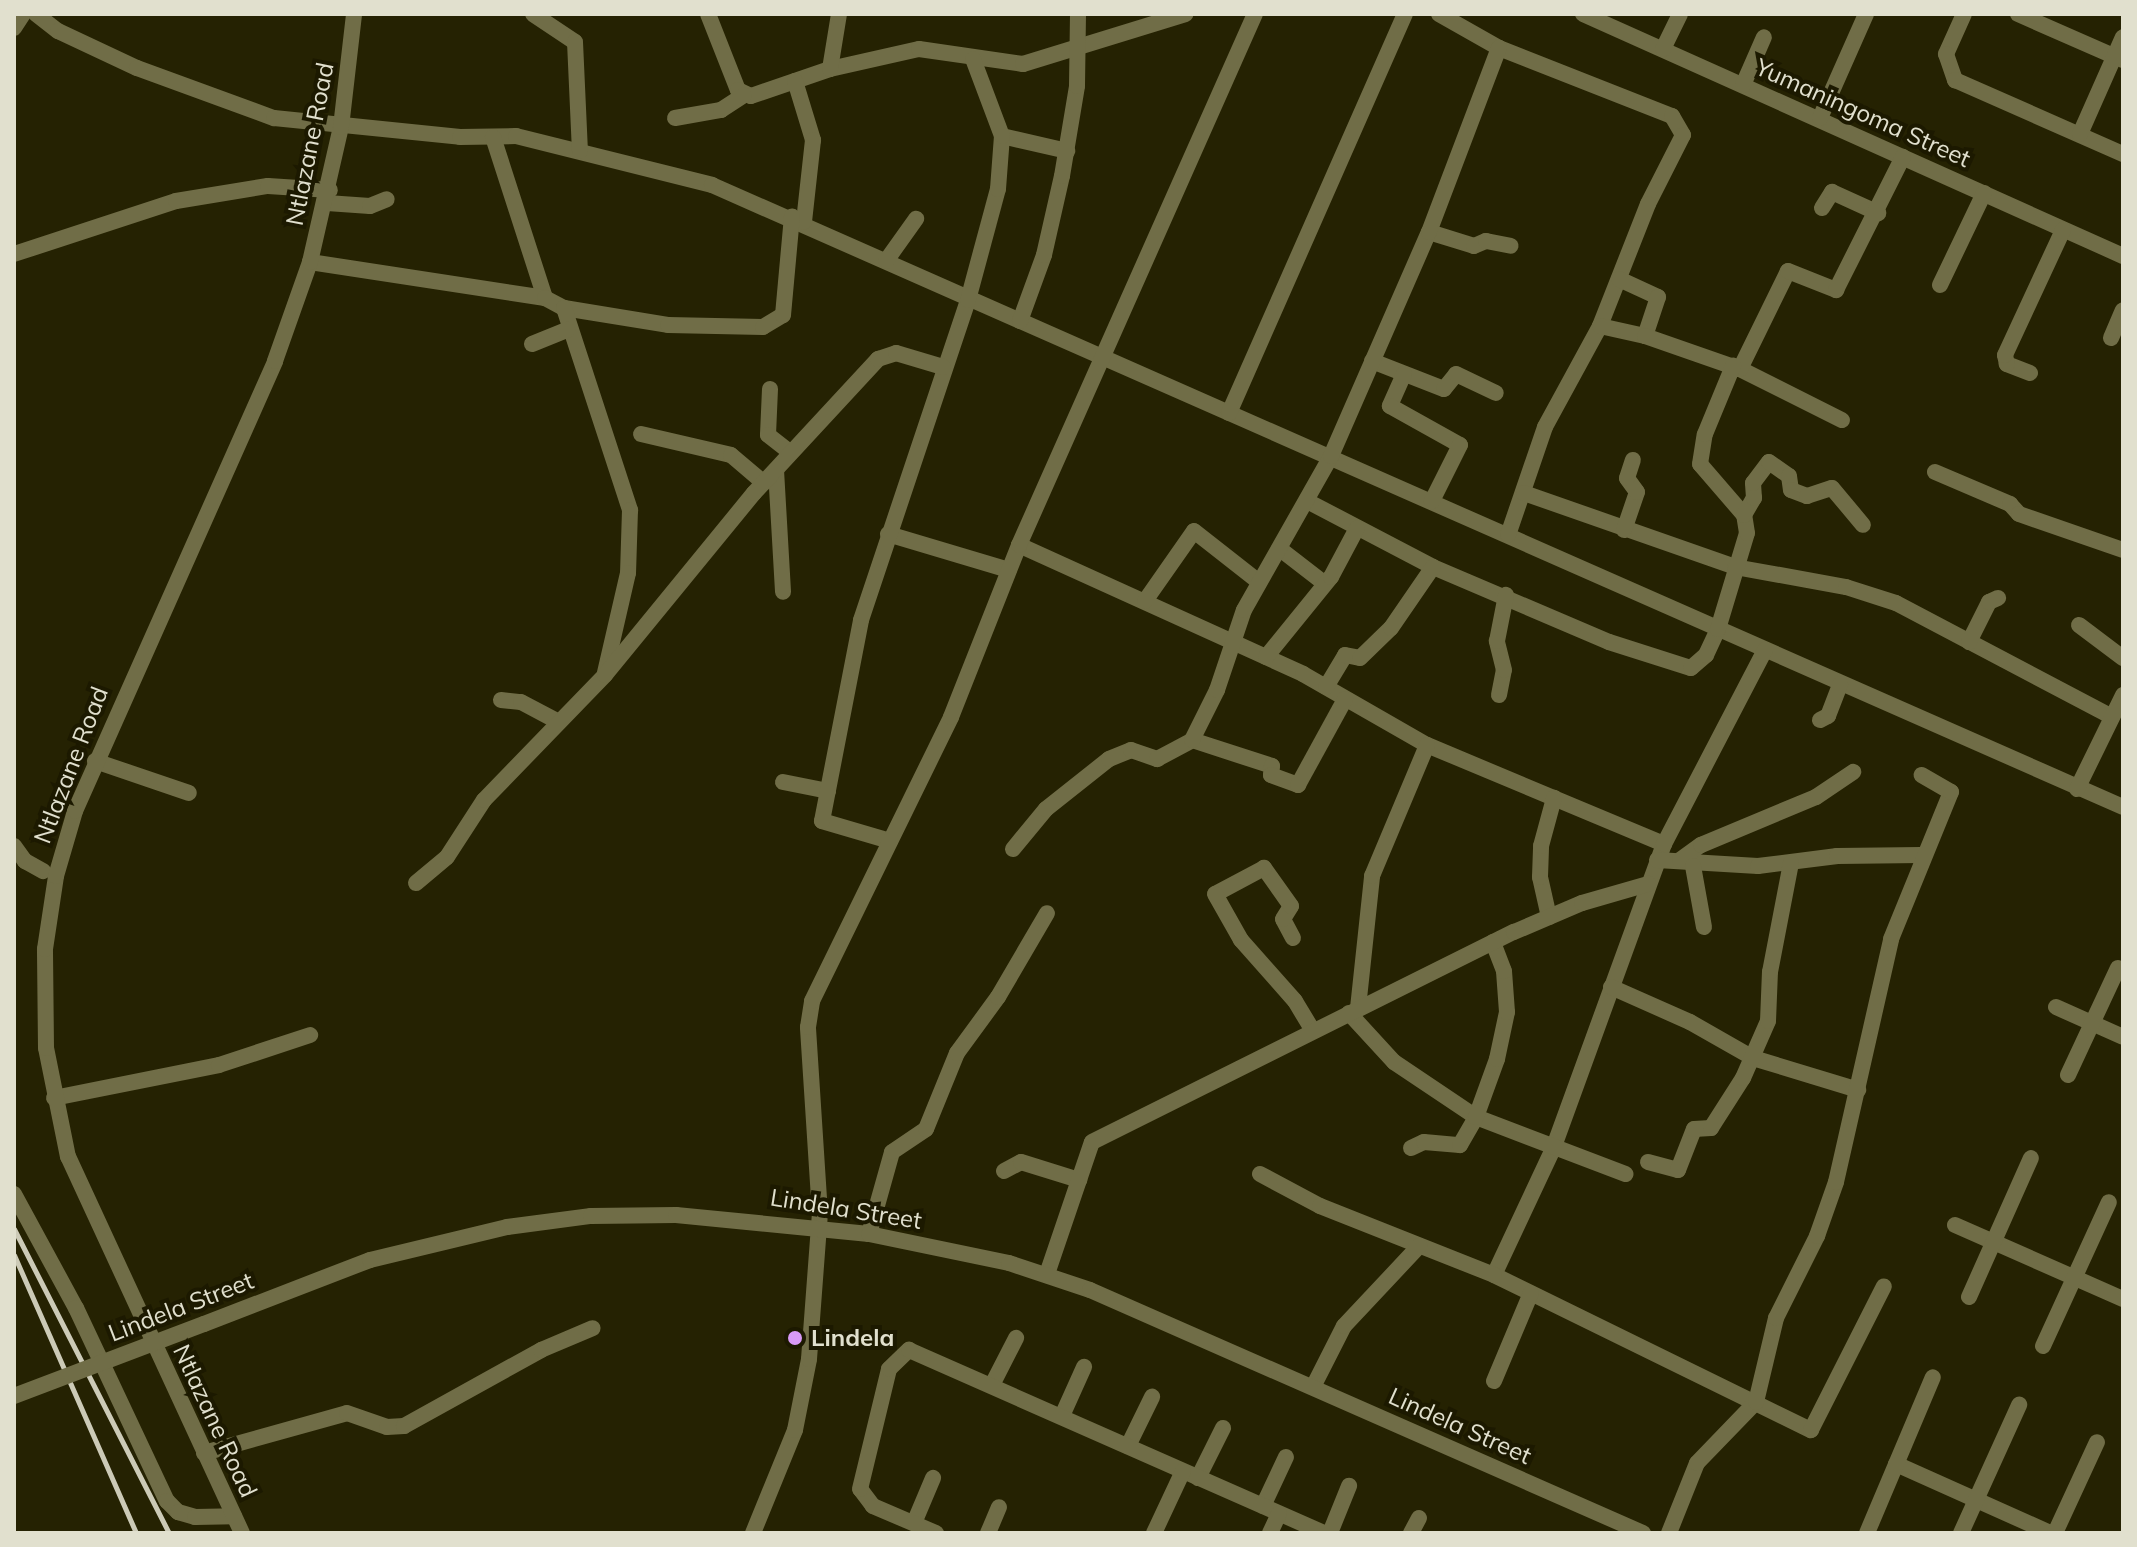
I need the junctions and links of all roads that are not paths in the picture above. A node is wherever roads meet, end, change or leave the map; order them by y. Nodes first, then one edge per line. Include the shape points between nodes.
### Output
1 (23, 14) edge
2 (36, 14) edge
3 (354, 14) edge
4 (533, 14) edge
5 (708, 14) edge
6 (839, 14) edge
7 (1078, 14) edge
8 (1186, 14) edge
9 (1255, 14) edge
10 (1405, 14) edge
11 (1439, 14) edge
12 (1583, 14) edge
13 (1680, 14) edge
14 (1866, 14) edge
15 (1964, 14) edge
16 (2020, 15) edge
17 (1459, 18) edge
18 (14, 28) edge
19 (1764, 37) dead end
20 (2123, 37) edge
21 (1499, 48) junction
22 (1077, 49) junction
23 (1663, 49) junction
24 (2119, 58) edge
25 (973, 59) junction
26 (830, 69) junction
27 (795, 81) junction
28 (1743, 85) junction
29 (744, 95) junction
30 (675, 118) dead end
31 (1820, 118) junction
32 (341, 127) junction
33 (2080, 134) junction
34 (1002, 136) junction
35 (493, 137) junction
36 (580, 151) junction
37 (1067, 151) junction
38 (2123, 154) edge
39 (1903, 157) junction
40 (1984, 193) junction
41 (329, 196) junction
42 (387, 199) dead end
43 (1822, 208) dead end
44 (1878, 213) junction
45 (798, 219) junction
46 (916, 219) dead end
47 (2063, 230) junction
48 (1429, 232) junction
49 (1511, 246) dead end
50 (14, 254) edge
51 (2123, 256) edge
52 (886, 261) junction
53 (310, 262) junction
54 (1619, 279) junction
55 (1940, 285) dead end
56 (545, 298) junction
57 (968, 300) junction
58 (564, 308) junction
59 (2123, 310) edge
60 (1020, 321) junction
61 (1600, 326) junction
62 (567, 330) junction
63 (1645, 336) junction
64 (2111, 338) dead end
65 (532, 344) dead end
66 (1102, 356) junction
67 (1372, 361) junction
68 (943, 367) junction
69 (1737, 368) junction
70 (2030, 373) dead end
71 (1404, 374) junction
72 (770, 389) dead end
73 (1496, 393) dead end
74 (1229, 413) junction
75 (1842, 420) dead end
76 (641, 434) dead end
77 (790, 452) junction
78 (1331, 456) junction
79 (1633, 460) dead end
80 (776, 470) junction
81 (1935, 472) dead end
82 (764, 483) junction
83 (1524, 493) junction
84 (1307, 501) junction
85 (1432, 501) junction
86 (1744, 515) junction
87 (1863, 525) dead end
88 (1357, 528) junction
89 (1624, 530) junction
90 (888, 534) junction
91 (1508, 535) junction
92 (1019, 545) junction
93 (1280, 549) junction
94 (2123, 550) edge
95 (1433, 567) junction
96 (1735, 567) junction
97 (1009, 570) junction
98 (1259, 582) junction
99 (1324, 583) junction
100 (783, 592) dead end
101 (1506, 595) junction
102 (1998, 598) dead end
103 (1145, 601) junction
104 (2079, 625) dead end
105 (1718, 629) junction
106 (1232, 642) junction
107 (1969, 642) junction
108 (1765, 650) junction
109 (1266, 657) junction
110 (2123, 658) edge
111 (605, 675) junction
112 (1840, 684) junction
113 (1326, 687) junction
114 (1499, 695) dead end
115 (2123, 695) edge
116 (1345, 699) junction
117 (501, 700) dead end
118 (2112, 717) junction
119 (1820, 720) dead end
120 (559, 722) junction
121 (1192, 740) junction
122 (1427, 745) junction
123 (95, 761) junction
124 (1853, 772) dead end
125 (1921, 775) dead end
126 (783, 782) dead end
127 (2077, 789) junction
128 (828, 791) junction
129 (189, 793) dead end
130 (1554, 798) junction
131 (2123, 807) edge
132 (890, 841) junction
133 (1664, 844) junction
134 (14, 846) edge
135 (1013, 849) dead end
136 (1921, 855) junction
137 (1657, 860) junction
138 (1687, 863) junction
139 (1791, 863) junction
140 (43, 871) dead end
141 (416, 883) dead end
142 (1648, 884) junction
143 (1047, 913) dead end
144 (1549, 917) junction
145 (1704, 927) dead end
146 (1293, 938) dead end
147 (1493, 942) junction
148 (2118, 968) dead end
149 (1611, 987) junction
150 (2056, 1007) dead end
151 (1354, 1010) junction
152 (2090, 1023) junction
153 (1313, 1031) junction
154 (310, 1035) dead end
155 (2123, 1037) edge
156 (1753, 1058) junction
157 (2068, 1075) dead end
158 (1858, 1090) junction
159 (54, 1098) junction
160 (1476, 1117) junction
161 (1411, 1148) dead end
162 (1553, 1149) junction
163 (2031, 1158) dead end
164 (1648, 1162) dead end
165 (1004, 1171) dead end
166 (1260, 1174) dead end
167 (1625, 1174) dead end
168 (1079, 1180) junction
169 (14, 1194) edge
170 (2109, 1202) dead end
171 (1955, 1225) dead end
172 (819, 1228) junction
173 (869, 1234) junction
174 (1992, 1243) junction
175 (1419, 1246) junction
176 (1047, 1274) junction
177 (1494, 1275) junction
178 (2073, 1277) junction
179 (1884, 1286) dead end
180 (1531, 1293) junction
181 (1969, 1297) dead end
182 (2123, 1299) edge
183 (593, 1328) dead end
184 (1016, 1338) dead end
185 (2043, 1346) dead end
186 (1084, 1367) dead end
187 (1933, 1377) dead end
188 (1494, 1381) dead end
189 (992, 1385) junction
190 (1313, 1387) junction
191 (14, 1396) edge
192 (1152, 1397) dead end
193 (1756, 1402) junction
194 (2019, 1405) dead end
195 (1062, 1416) junction
196 (1223, 1428) dead end
197 (2097, 1442) dead end
198 (1128, 1446) junction
199 (204, 1453) junction
200 (1286, 1457) dead end
201 (1896, 1464) junction
202 (1191, 1474) junction
203 (933, 1478) dead end
204 (1349, 1486) dead end
205 (1975, 1499) junction
206 (1263, 1506) junction
207 (999, 1507) dead end
208 (1279, 1514) junction
209 (234, 1516) junction
210 (914, 1523) junction
211 (242, 1533) edge
212 (753, 1533) edge
213 (936, 1533) edge
214 (988, 1533) edge
215 (1154, 1533) edge
216 (1270, 1533) edge
217 (1323, 1533) edge
218 (1330, 1533) edge
219 (1643, 1533) edge
220 (1669, 1533) edge
221 (1867, 1533) edge
222 (1961, 1533) edge
223 (2053, 1533) edge

1 - 18 street
2 - 32 street via 58,31 137,68 236,106 274,118
3 - 32 street, Ntlazane Road
4 - 36 street via 575,42
5 - 29 street
6 - 26 street
7 - 22 street
8 - 22 street
9 - 66 street
10 - 74 street
11 - 17 street
12 - 23 street, Yumaningoma Street
13 - 23 street
14 - 31 street
15 - 33 street via 1946,54 1955,80
16 - 24 street
17 - 21 street
19 - 28 street
20 - 24 street
21 - 48 street
21 - 54 street via 1666,113 1682,128
22 - 25 street via 1023,64
22 - 37 street
23 - 28 street, Yumaningoma Street
24 - 33 street
25 - 26 street via 937,48 919,49
25 - 34 street
26 - 27 street
27 - 29 street
27 - 45 street via 813,140
28 - 31 street, Yumaningoma Street
29 - 30 street via 721,110
31 - 39 street, Yumaningoma Street
32 - 35 street
32 - 41 street, Ntlazane Road
33 - 38 street
34 - 37 street
34 - 57 street via 998,189
35 - 36 street via 516,136
35 - 56 street
36 - 45 street via 712,185
37 - 60 street via 1044,255
39 - 40 street, Yumaningoma Street
39 - 44 street
40 - 47 street, Yumaningoma Street
40 - 55 street
41 - 42 street via 370,206
41 - 50 street via 268,186 176,201
41 - 53 street, Ntlazane Road
43 - 44 street via 1832,192
44 - 69 street via 1836,290 1788,271
45 - 52 street
45 - 58 street via 783,315 772,326 668,325
46 - 52 street
47 - 51 street, Yumaningoma Street
47 - 70 street via 2005,355 2007,364
48 - 49 street via 1474,246 1486,241
48 - 67 street
52 - 57 street
53 - 56 street
53 - 123 street, Ntlazane Road via 275,361
54 - 61 street
54 - 63 street via 1658,297
56 - 58 street
57 - 60 street
57 - 68 street
58 - 62 street
59 - 64 street
60 - 66 street
61 - 63 street
61 - 83 street via 1545,427
62 - 65 street
62 - 111 street via 613,445 630,510 628,573
63 - 69 street
66 - 74 street
66 - 92 street
67 - 71 street
67 - 78 street
68 - 77 street via 896,353 881,357
68 - 90 street
69 - 75 street
69 - 86 street via 1705,434 1700,464
71 - 73 street via 1444,389 1459,375
71 - 85 street via 1390,406 1460,445
72 - 77 street via 768,435
74 - 78 street
76 - 82 street via 731,455
77 - 80 street
78 - 84 street
78 - 85 street
79 - 89 street via 1627,478 1637,492
80 - 82 street
80 - 100 street
81 - 94 street via 2010,504 2019,514
82 - 111 street
83 - 89 street
83 - 91 street
84 - 88 street
84 - 93 street
85 - 91 street
86 - 87 street via 1754,498 1753,483 1769,462 1789,476 1791,490 1807,496 1832,488
86 - 96 street via 1747,533
88 - 95 street
88 - 99 street
89 - 96 street
90 - 97 street
90 - 128 street via 861,620
91 - 105 street
92 - 97 street
92 - 103 street
93 - 98 street
93 - 99 street
95 - 101 street
95 - 113 street via 1391,628 1360,658 1345,655
96 - 105 street
96 - 107 street via 1846,587 1896,603
97 - 132 street via 951,717
98 - 103 street via 1194,531
98 - 106 street
99 - 109 street
101 - 105 street via 1683,669 1699,665
101 - 114 street via 1497,641 1504,670
102 - 107 street via 1989,602
103 - 106 street
104 - 110 street
105 - 108 street
106 - 109 street
106 - 121 street via 1217,690
107 - 118 street
108 - 112 street
108 - 133 street
109 - 113 street
111 - 120 street
112 - 119 street via 1828,716
112 - 127 street
113 - 116 street
115 - 118 street
116 - 121 street via 1298,785 1271,775 1272,766
116 - 122 street
117 - 120 street via 521,702
118 - 127 street
120 - 141 street via 484,800 447,857
121 - 135 street via 1157,759 1131,750 1109,759 1046,809
122 - 130 street
122 - 151 street via 1372,876
123 - 129 street
123 - 159 street, Ntlazane Road via 64,844 48,925 44,987
124 - 138 street via 1816,797 1701,845
125 - 136 street via 1951,792
126 - 128 street
127 - 131 street
128 - 132 street via 822,821
130 - 133 street
130 - 144 street via 1541,846 1540,877
132 - 172 street via 809,1014
133 - 137 street
134 - 140 street via 25,861
136 - 139 street
136 - 158 street via 1891,939
137 - 138 street
137 - 142 street
138 - 139 street
138 - 145 street
139 - 156 street via 1770,972 1768,1021
142 - 144 street
142 - 149 street
143 - 173 street via 998,997 957,1053 926,1129 892,1152
144 - 147 street
146 - 153 street via 1283,919 1291,906 1264,868 1215,894 1241,940 1295,1001
147 - 151 street
147 - 160 street via 1504,971 1507,1012
148 - 152 street
149 - 156 street via 1690,1022
149 - 162 street
150 - 152 street
151 - 153 street
151 - 160 street via 1394,1062
152 - 155 street
152 - 157 street
153 - 168 street via 1092,1142
154 - 159 street via 219,1065
156 - 158 street
156 - 164 street via 1711,1128 1694,1129 1678,1170
158 - 193 street via 1836,1182 1817,1236 1776,1318
159 - 199 street, Ntlazane Road via 83,1197
160 - 161 street via 1460,1145 1424,1142
160 - 162 street
162 - 167 street
162 - 177 street
163 - 174 street
165 - 168 street via 1021,1162
166 - 175 street via 1320,1206
168 - 176 street
169 - 209 street via 76,1308 167,1501 178,1512 195,1517
170 - 178 street
171 - 174 street
172 - 173 street, Lindela Street
172 - 191 street, Lindela Street, bridge via 676,1215 591,1216 507,1227 370,1260
172 - 212 street via 809,1359 795,1430
173 - 176 street, Lindela Street
174 - 178 street
174 - 181 street
175 - 177 street
175 - 190 street via 1344,1326
176 - 190 street, Lindela Street
177 - 180 street
178 - 182 street
178 - 185 street
179 - 193 street via 1811,1430
180 - 188 street
180 - 193 street
183 - 199 street via 541,1350 404,1426 387,1427 347,1413
184 - 189 street
186 - 195 street
187 - 201 street
189 - 195 street
189 - 210 street via 919,1352 902,1353 889,1369 860,1489 873,1506
190 - 219 street, Lindela Street
192 - 198 street
193 - 220 street via 1697,1463
194 - 205 street
195 - 198 street
196 - 202 street
197 - 223 street
198 - 202 street
199 - 209 street, Ntlazane Road
200 - 206 street
201 - 205 street
201 - 221 street
202 - 206 street
202 - 215 street
203 - 210 street
204 - 218 street
205 - 222 street
205 - 223 street
206 - 208 street
207 - 214 street
208 - 216 street
208 - 217 street
209 - 211 street, Ntlazane Road
210 - 213 street

